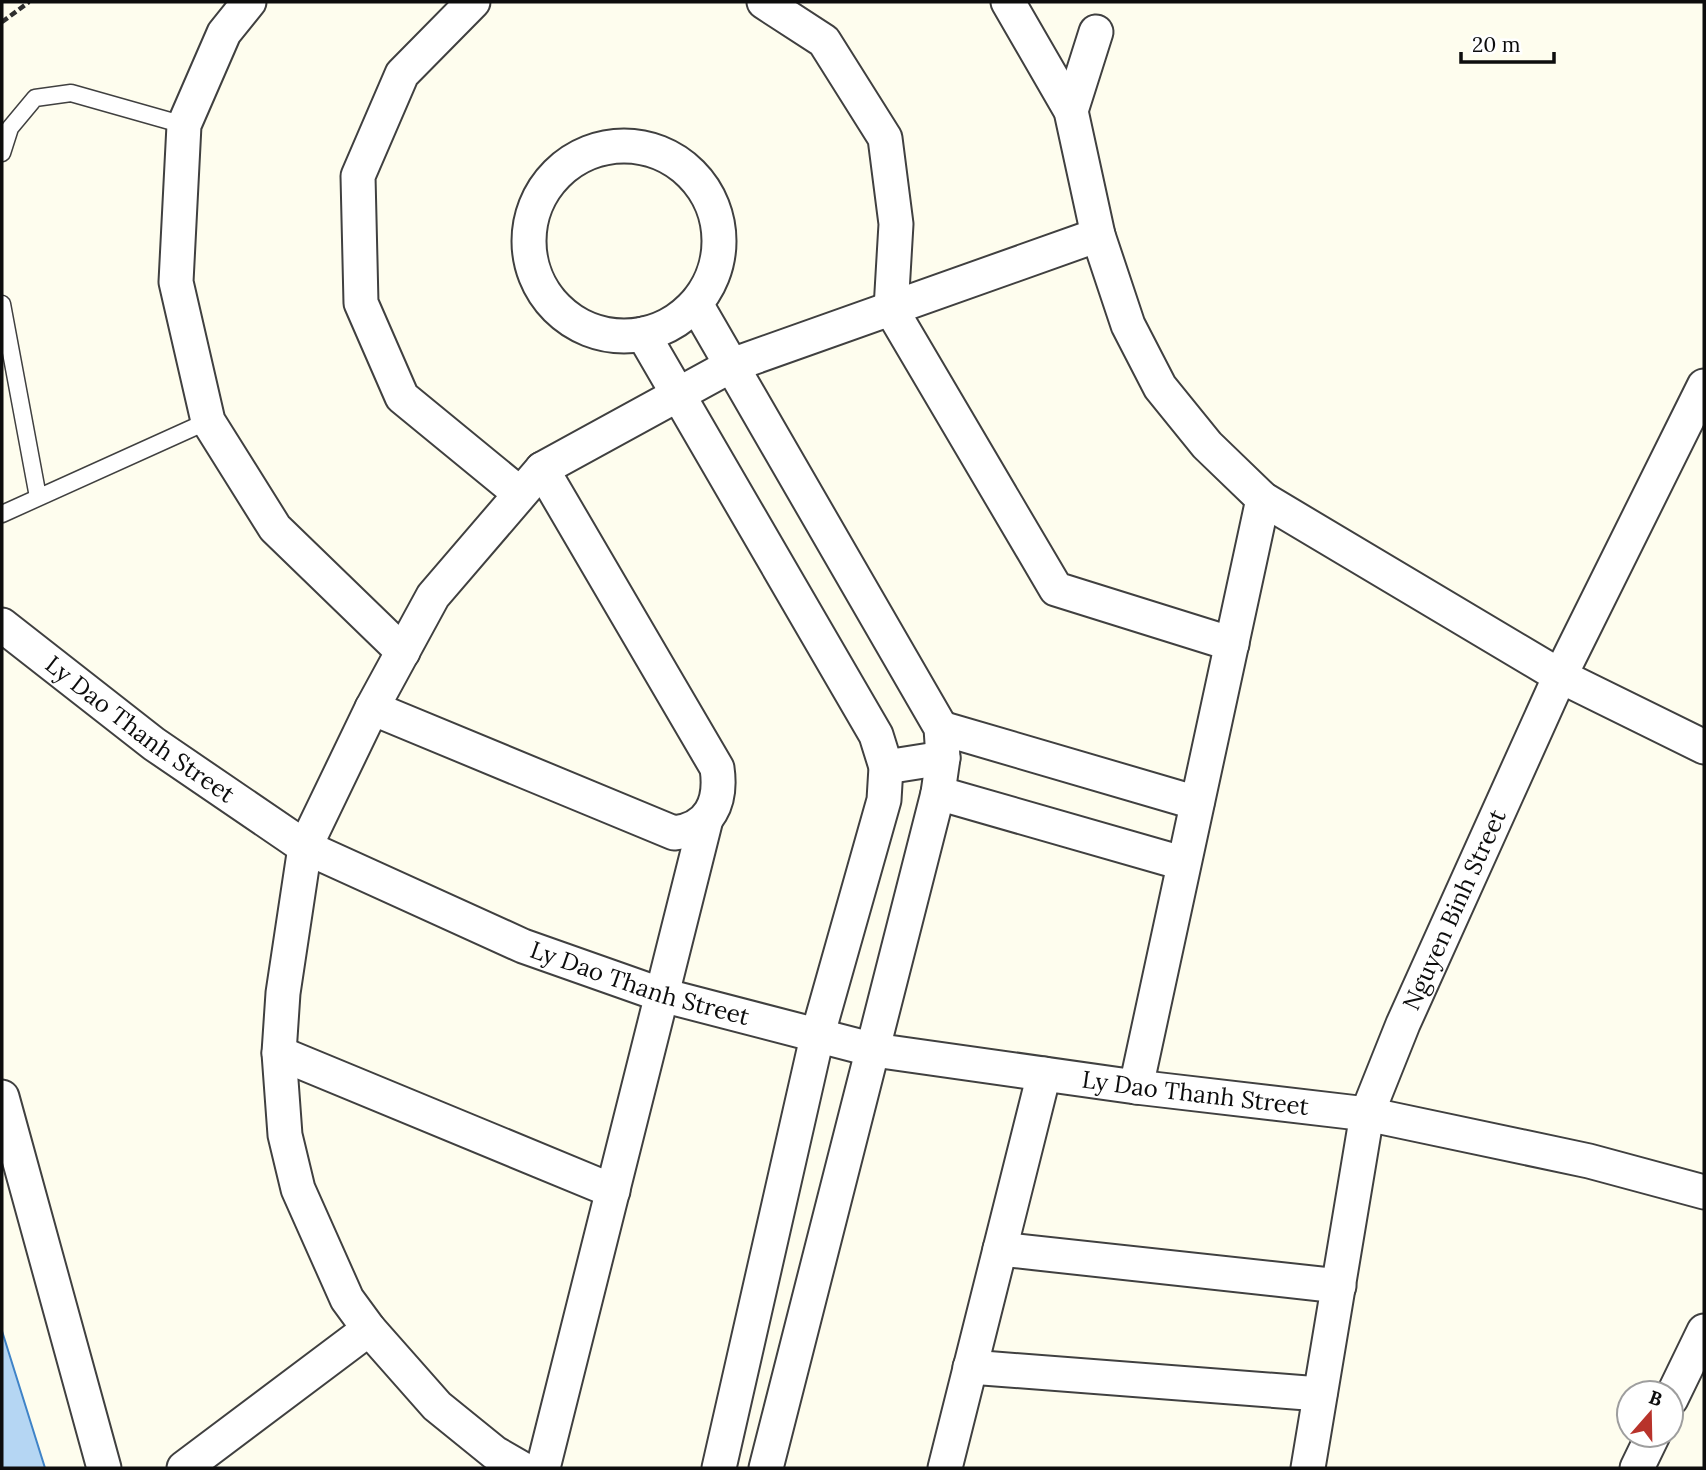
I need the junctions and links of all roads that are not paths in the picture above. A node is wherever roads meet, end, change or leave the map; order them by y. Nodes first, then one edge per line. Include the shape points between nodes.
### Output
1 (248, 2) edge
2 (473, 2) edge
3 (764, 2) edge
4 (1008, 2) edge
5 (1096, 32) dead end
6 (1071, 111) junction
7 (184, 125) junction
8 (2, 153) edge
9 (1098, 235) junction
10 (2, 304) edge
11 (696, 304) junction
12 (891, 309) junction
13 (643, 334) junction
14 (732, 365) junction
15 (1704, 386) edge
16 (676, 393) junction
17 (208, 421) junction
18 (542, 469) junction
19 (519, 493) junction
20 (38, 498) junction
21 (1263, 499) junction
22 (2, 514) edge
23 (2, 625) edge
24 (1232, 644) junction
25 (403, 652) junction
26 (1560, 677) junction
27 (372, 708) junction
28 (942, 743) junction
29 (1704, 747) edge
30 (886, 767) junction
31 (938, 793) junction
32 (1197, 803) junction
33 (705, 822) junction
34 (305, 847) junction
35 (1182, 863) junction
36 (662, 995) junction
37 (817, 1037) junction
38 (874, 1050) junction
39 (279, 1053) junction
40 (1044, 1074) junction
41 (1136, 1087) junction
42 (2, 1097) edge
43 (1367, 1114) junction
44 (613, 1191) junction
45 (1704, 1192) edge
46 (1000, 1249) junction
47 (1339, 1286) junction
48 (369, 1329) junction
49 (1704, 1331) edge
50 (970, 1367) junction
51 (1681, 1379) edge
52 (1320, 1394) junction
53 (1646, 1449) edge
54 (104, 1468) edge
55 (184, 1468) edge
56 (521, 1468) edge
57 (543, 1468) edge
58 (719, 1468) edge
59 (766, 1468) edge
60 (945, 1468) edge
61 (1308, 1468) edge
62 (1637, 1468) edge

1 - 7 street via 225,33
2 - 19 street via 402,74 358,176 361,303 402,397
3 - 12 street via 824,41 885,138 896,224
4 - 6 street
5 - 6 street
6 - 9 street
7 - 8 lane via 71,93 35,98 9,128
7 - 17 street via 176,282
9 - 12 street
9 - 21 street via 1128,326 1160,387 1207,445
10 - 20 lane
11 - 13 street via 672,323
11 - 13 street via 713,277 720,246 716,215 703,187 681,164 653,149 621,145 590,151 570,162 542,191 530,220 529,251 537,282 556,308 581,326 612,335
11 - 14 street
12 - 14 street
12 - 24 street via 1056,589
13 - 16 street
14 - 16 street
14 - 28 street
15 - 26 street, Nguyen Binh Street
16 - 18 street
16 - 30 street via 876,735
17 - 20 lane
17 - 25 street via 275,528
18 - 19 street
18 - 33 street via 717,768 716,797
19 - 25 street via 433,596
20 - 22 lane
21 - 24 street
21 - 26 street
23 - 34 street, Ly Dao Thanh Street via 153,744
24 - 32 street
25 - 27 street
26 - 29 street
26 - 43 street, Nguyen Binh Street
27 - 33 street via 674,834 692,831
27 - 34 street
28 - 30 street
28 - 31 street
28 - 32 street
30 - 37 street via 884,800
31 - 35 street
31 - 38 street
32 - 35 street
33 - 36 street
34 - 36 street, Ly Dao Thanh Street via 523,946
34 - 39 street via 286,966
35 - 41 street
36 - 37 street, Ly Dao Thanh Street
36 - 44 street
37 - 38 street, Ly Dao Thanh Street
37 - 58 street
38 - 40 street, Ly Dao Thanh Street
38 - 59 street
39 - 44 street
39 - 48 street via 285,1135 298,1189 347,1299
40 - 41 street, Ly Dao Thanh Street
40 - 46 street
41 - 43 street, Ly Dao Thanh Street
42 - 54 street
43 - 45 street, Ly Dao Thanh Street via 1589,1161
43 - 47 street, Nguyen Binh Street
44 - 57 street
46 - 47 street
46 - 50 street
47 - 52 street, Nguyen Binh Street
48 - 55 street
48 - 56 street via 438,1406
49 - 51 street
50 - 52 street
50 - 60 street
52 - 61 street, Nguyen Binh Street
53 - 62 street

